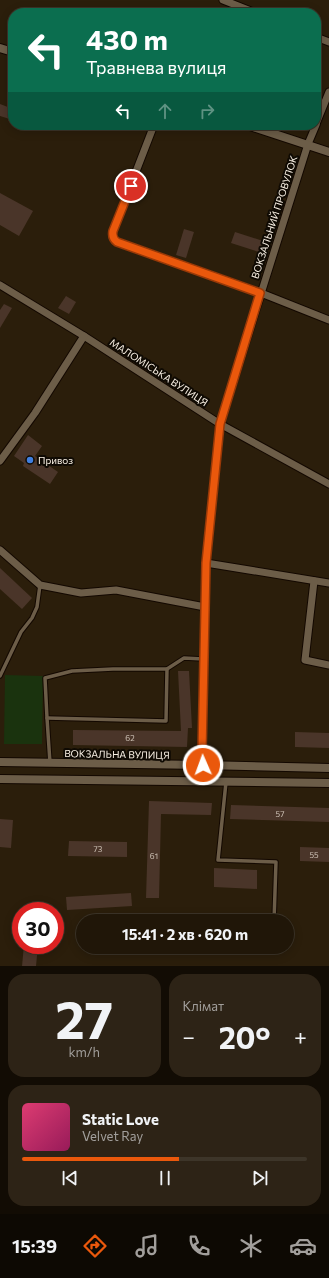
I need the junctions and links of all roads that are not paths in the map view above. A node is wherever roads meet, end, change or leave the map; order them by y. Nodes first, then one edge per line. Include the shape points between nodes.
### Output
1 (223, 0) edge
2 (243, 8) edge
3 (329, 92) edge
4 (321, 112) edge
5 (152, 130) edge
6 (263, 130) edge
7 (314, 130) edge
8 (308, 144) junction
9 (329, 152) edge
10 (0, 285) edge
11 (260, 293) junction
12 (329, 320) edge
13 (84, 336) junction
14 (220, 424) junction
15 (0, 461) edge
16 (329, 484) edge
17 (0, 550) edge
18 (206, 563) junction
19 (314, 581) junction
20 (329, 583) edge
21 (40, 585) junction
22 (205, 607) junction
23 (205, 659) junction
24 (329, 665) edge
25 (167, 669) junction
26 (0, 676) edge
27 (46, 718) junction
28 (0, 762) edge
29 (50, 763) junction
30 (203, 765) junction
31 (329, 768) edge
32 (0, 779) edge
33 (226, 781) junction
34 (329, 783) edge
35 (274, 914) edge

1 - 2 street
3 - 4 street, ВОКЗАЛЬНИЙ ПРОВУЛОК
5 - 11 street via 114,228 113,238 117,242
6 - 8 street
7 - 8 street, ВОКЗАЛЬНИЙ ПРОВУЛОК
8 - 9 street
8 - 11 street, ВОКЗАЛЬНИЙ ПРОВУЛОК
10 - 13 street, МАЛОМІСЬКА ВУЛИЦЯ
11 - 12 street
11 - 14 street, ВОКЗАЛЬНИЙ ПРОВУЛОК
13 - 14 street, МАЛОМІСЬКА ВУЛИЦЯ
13 - 15 street via 35,413
14 - 16 street, МАЛОМІСЬКА ВУЛИЦЯ
14 - 18 street, ВОКЗАЛЬНИЙ ПРОВУЛОК
17 - 21 street
18 - 19 street
18 - 22 street, ВОКЗАЛЬНИЙ ПРОВУЛОК
19 - 20 street
19 - 24 street via 305,660
21 - 22 street via 81,593 116,590
21 - 26 lane via 37,607 21,632
22 - 23 street, ВОКЗАЛЬНИЙ ПРОВУЛОК
23 - 25 lane via 184,658
23 - 30 street, ВОКЗАЛЬНИЙ ПРОВУЛОК
25 - 27 lane via 72,671 45,678
25 - 27 lane via 166,721
27 - 29 lane
28 - 29 street, ВОКЗАЛЬНА ВУЛИЦЯ
29 - 30 street, ВОКЗАЛЬНА ВУЛИЦЯ
30 - 31 street, ВОКЗАЛЬНА ВУЛИЦЯ
32 - 33 street
33 - 34 street
33 - 35 lane via 218,860 276,862

